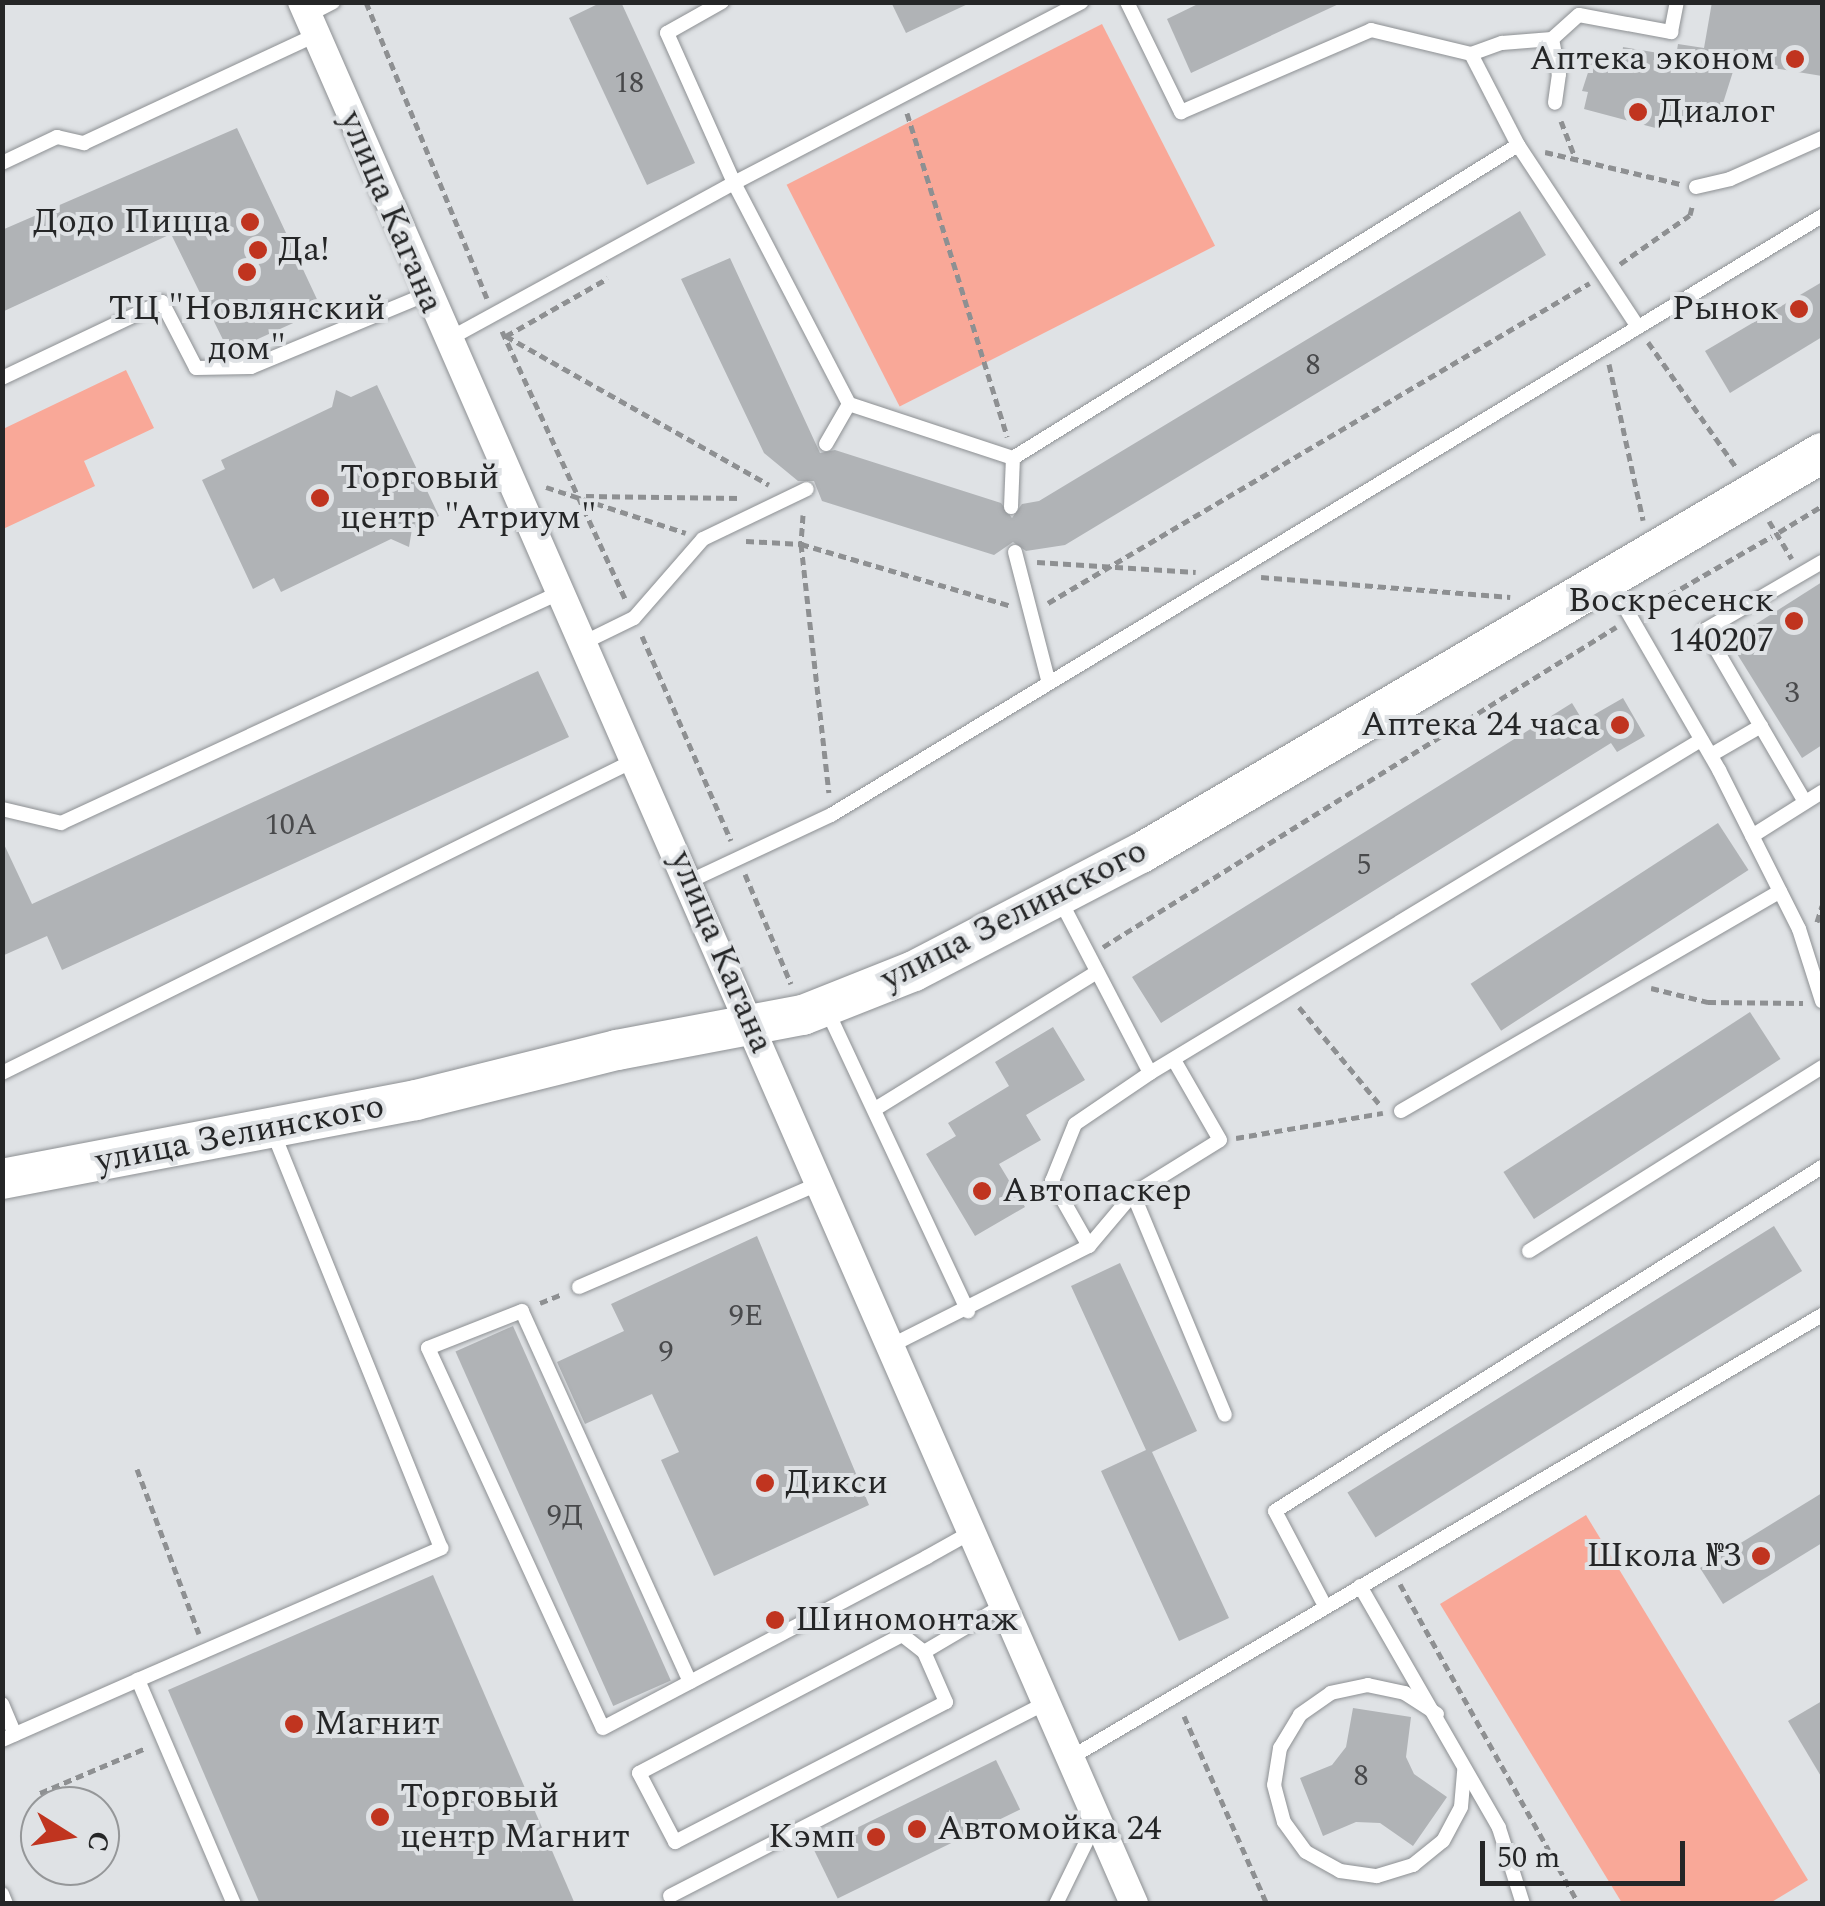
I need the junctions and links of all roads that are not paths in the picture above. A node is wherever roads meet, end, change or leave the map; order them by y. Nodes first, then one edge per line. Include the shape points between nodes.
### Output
1 (722, 2) edge
2 (1082, 2) edge
3 (1127, 2) edge
4 (1677, 2) edge
5 (315, 14) edge
6 (1552, 38) junction
7 (1470, 54) junction
8 (1555, 103) road end
9 (1822, 138) edge
10 (1518, 146) junction
11 (2, 162) edge
12 (734, 182) junction
13 (1696, 187) road end
14 (1822, 216) edge
15 (425, 294) junction
16 (1638, 328) junction
17 (446, 340) junction
18 (2, 378) edge
19 (849, 404) junction
20 (826, 444) dead end
21 (1822, 453) edge
22 (1013, 458) junction
23 (807, 489) road end
24 (1011, 507) dead end
25 (1017, 556) road end
26 (1822, 562) edge
27 (1608, 578) junction
28 (564, 591) junction
29 (587, 641) junction
30 (1050, 684) junction
31 (1761, 726) junction
32 (1701, 740) junction
33 (1711, 756) junction
34 (637, 759) junction
35 (1822, 792) edge
36 (1806, 802) junction
37 (2, 809) edge
38 (1752, 836) junction
39 (690, 881) junction
40 (1780, 891) junction
41 (1058, 897) junction
42 (1096, 972) junction
43 (1822, 1002) edge
44 (814, 1010) junction
45 (755, 1025) junction
46 (1174, 1060) junction
47 (1822, 1067) edge
48 (2, 1073) edge
49 (1150, 1073) junction
50 (874, 1109) junction
51 (1401, 1111) dead end
52 (272, 1129) junction
53 (1822, 1167) edge
54 (2, 1180) edge
55 (816, 1185) junction
56 (1133, 1194) junction
57 (1090, 1246) junction
58 (1529, 1252) dead end
59 (579, 1287) road end
60 (968, 1311) junction
61 (1822, 1315) edge
62 (888, 1348) junction
63 (1224, 1415) dead end
64 (970, 1533) junction
65 (1360, 1586) junction
66 (1002, 1606) junction
67 (1325, 1606) junction
68 (924, 1652) junction
69 (138, 1680) junction
70 (690, 1682) junction
71 (1045, 1703) junction
72 (2, 1704) edge
73 (1437, 1714) junction
74 (9, 1737) edge
75 (1070, 1758) junction
76 (1464, 1770) junction
77 (1097, 1820) junction
78 (2, 1894) edge
79 (670, 1896) dead end
80 (6, 1904) edge
81 (234, 1904) edge
82 (1056, 1904) edge
83 (1134, 1904) edge
84 (1522, 1904) edge

1 - 12 lane via 667,32
2 - 12 lane
3 - 7 lane via 1181,112 1371,30
4 - 6 lane via 1672,32 1580,15
5 - 11 lane via 84,144 57,137
5 - 15 street, улица Кагана
6 - 7 lane
6 - 8 lane via 1559,74
7 - 10 lane
9 - 13 lane
10 - 16 lane
10 - 22 lane
12 - 17 lane
12 - 19 lane
14 - 16 lane
15 - 17 street, улица Кагана
15 - 18 lane via 252,367 196,368 162,302
16 - 30 lane
17 - 28 street, улица Кагана
19 - 20 lane
19 - 22 lane
21 - 27 street, улица Зелинского
22 - 24 lane
23 - 29 lane via 703,538 634,618
25 - 30 lane
26 - 31 lane via 1706,630
27 - 32 lane
27 - 41 street, улица Зелинского
28 - 29 street, улица Кагана
28 - 37 lane via 61,823
29 - 34 street, улица Кагана
30 - 39 lane via 832,815
31 - 33 lane
31 - 36 lane
32 - 33 lane
32 - 46 lane
33 - 38 lane
34 - 39 street, улица Кагана
34 - 48 lane
35 - 36 lane
36 - 38 lane
38 - 40 lane
39 - 45 street, улица Кагана
40 - 43 lane
40 - 51 lane
41 - 42 lane
41 - 44 street, улица Зелинского via 937,962
42 - 49 lane
42 - 50 lane
44 - 45 street, улица Зелинского
44 - 50 lane
45 - 52 street, улица Зелинского
45 - 55 street, улица Кагана
46 - 49 lane
46 - 56 lane via 1220,1140
47 - 58 lane
49 - 57 lane via 1074,1124 1052,1182
50 - 60 lane
52 - 54 street, улица Зелинского
52 - 69 lane via 441,1548
53 - 67 lane via 1275,1511
55 - 59 lane
55 - 62 street, улица Кагана
56 - 57 lane
56 - 63 lane
57 - 60 lane
60 - 62 lane
61 - 65 lane
62 - 64 street, улица Кагана
64 - 66 street, улица Кагана
64 - 70 lane
65 - 67 lane
65 - 73 lane
66 - 68 lane
66 - 71 street, улица Кагана
67 - 75 lane
68 - 68 lane via 946,1702 674,1842 639,1773 902,1634
69 - 74 lane
69 - 81 lane
70 - 70 lane via 603,1728 428,1348 522,1310
71 - 75 street, улица Кагана
71 - 79 lane
72 - 74 lane
73 - 76 lane
73 - 76 lane via 1406,1693 1368,1686 1331,1694 1300,1716 1277,1766 1284,1822 1306,1852 1340,1871 1377,1876 1413,1865 1443,1841 1461,1808
75 - 77 street, улица Кагана
76 - 84 lane via 1499,1828
77 - 82 lane
77 - 83 street, улица Кагана
78 - 80 lane

